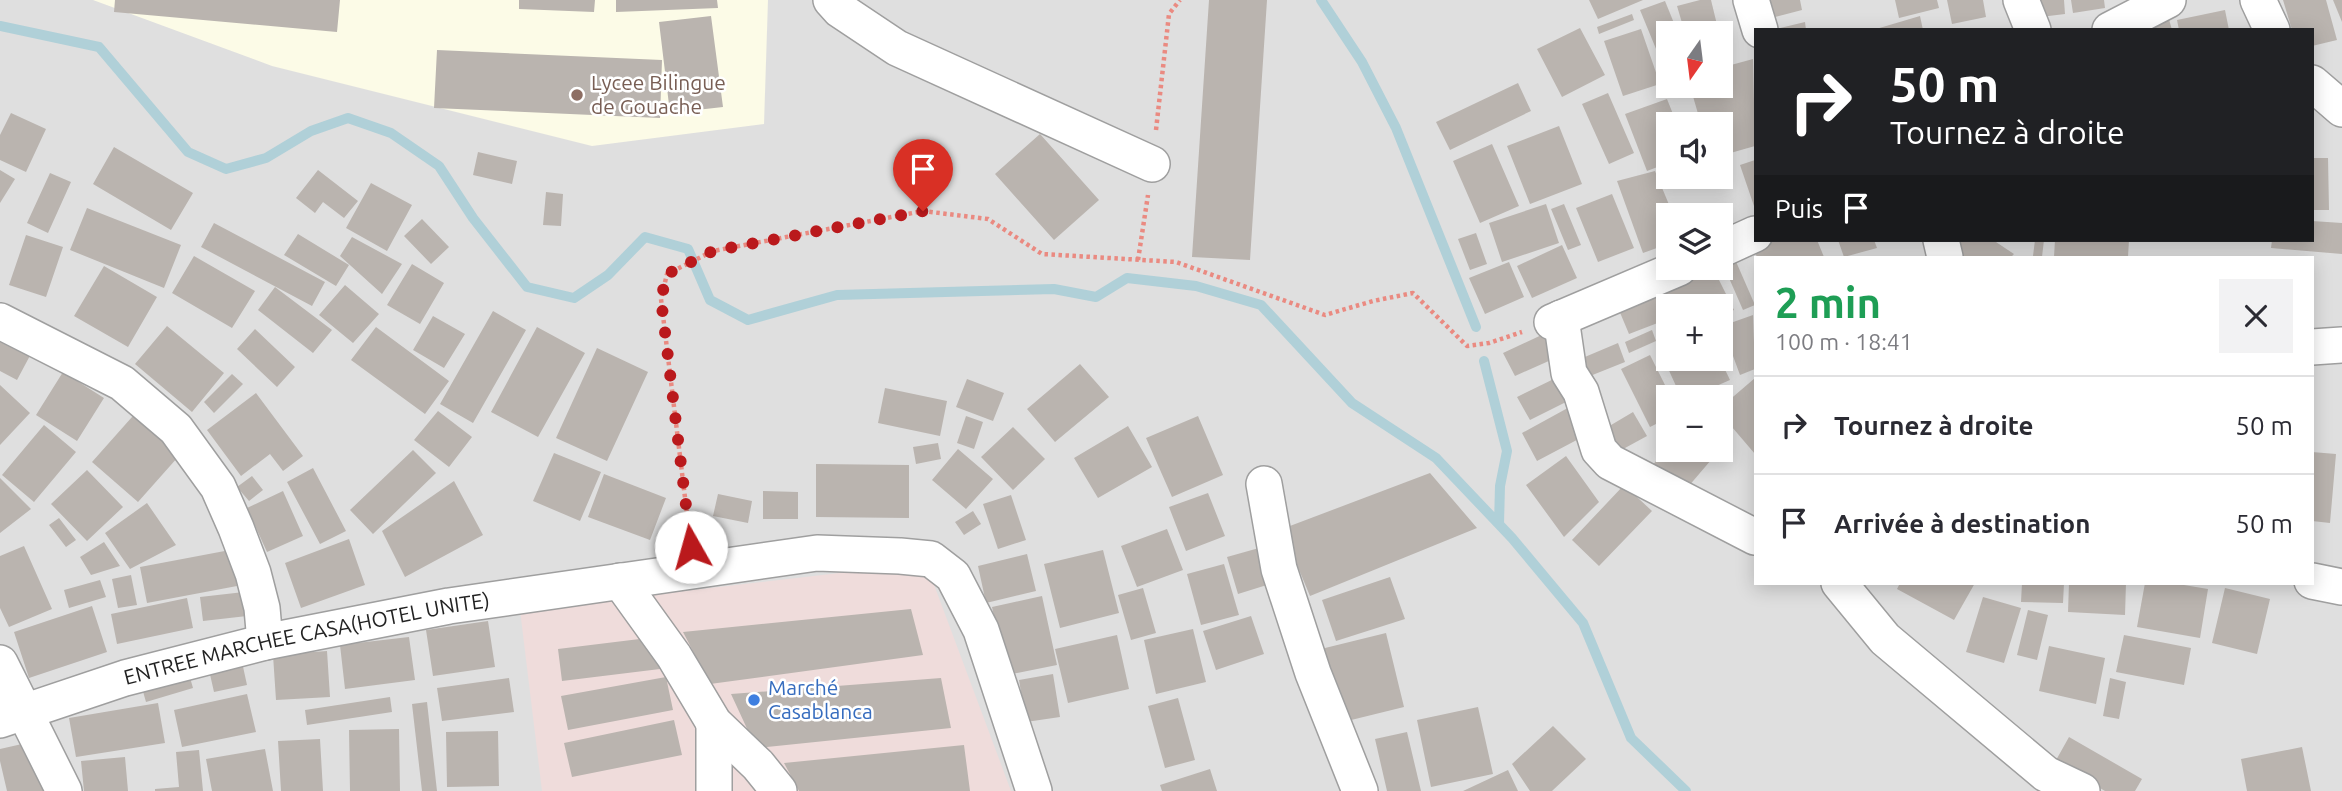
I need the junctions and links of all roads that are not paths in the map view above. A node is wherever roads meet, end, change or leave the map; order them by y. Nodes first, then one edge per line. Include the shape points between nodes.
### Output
1 (831, 0) edge
2 (1751, 0) edge
3 (2021, 0) edge
4 (2168, 0) edge
5 (2258, 0) edge
6 (1759, 28) edge
7 (2032, 28) edge
8 (2114, 28) edge
9 (2271, 28) edge
10 (2314, 85) edge
11 (2342, 109) edge
12 (1152, 164) dead end
13 (1754, 234) edge
14 (1733, 244) edge
15 (1656, 278) edge
16 (0, 321) edge
17 (2342, 345) edge
18 (2314, 347) edge
19 (1264, 484) dead end
20 (1754, 536) edge
21 (620, 581) junction
22 (2314, 581) edge
23 (1841, 585) edge
24 (2342, 587) edge
25 (265, 642) junction
26 (0, 663) edge
27 (12, 715) edge
28 (714, 723) junction
29 (64, 791) edge
30 (714, 791) edge
31 (779, 791) edge
32 (1034, 791) edge
33 (1360, 791) edge
34 (2082, 791) edge

1 - 12 street via 897,48
2 - 6 street
3 - 7 street
4 - 8 street
5 - 9 street
10 - 11 street
13 - 14 street
15 - 20 street via 1557,320 1569,373 1581,392 1599,450 1609,462
16 - 25 street via 122,383 176,429 227,507 253,573
17 - 18 street
19 - 33 street via 1279,569 1313,673
21 - 25 street, ENTREE MARCHEE CASA(HOTEL UNITE) via 449,606
21 - 28 street via 674,656
21 - 32 street, ENTREE MARCHEE CASA(HOTEL UNITE) via 817,553 931,559 953,576 981,630
22 - 24 street
23 - 34 street via 1885,639 2046,774
25 - 27 street, ENTREE MARCHEE CASA(HOTEL UNITE) via 125,678
26 - 27 street
27 - 29 street
28 - 30 street
28 - 31 street

